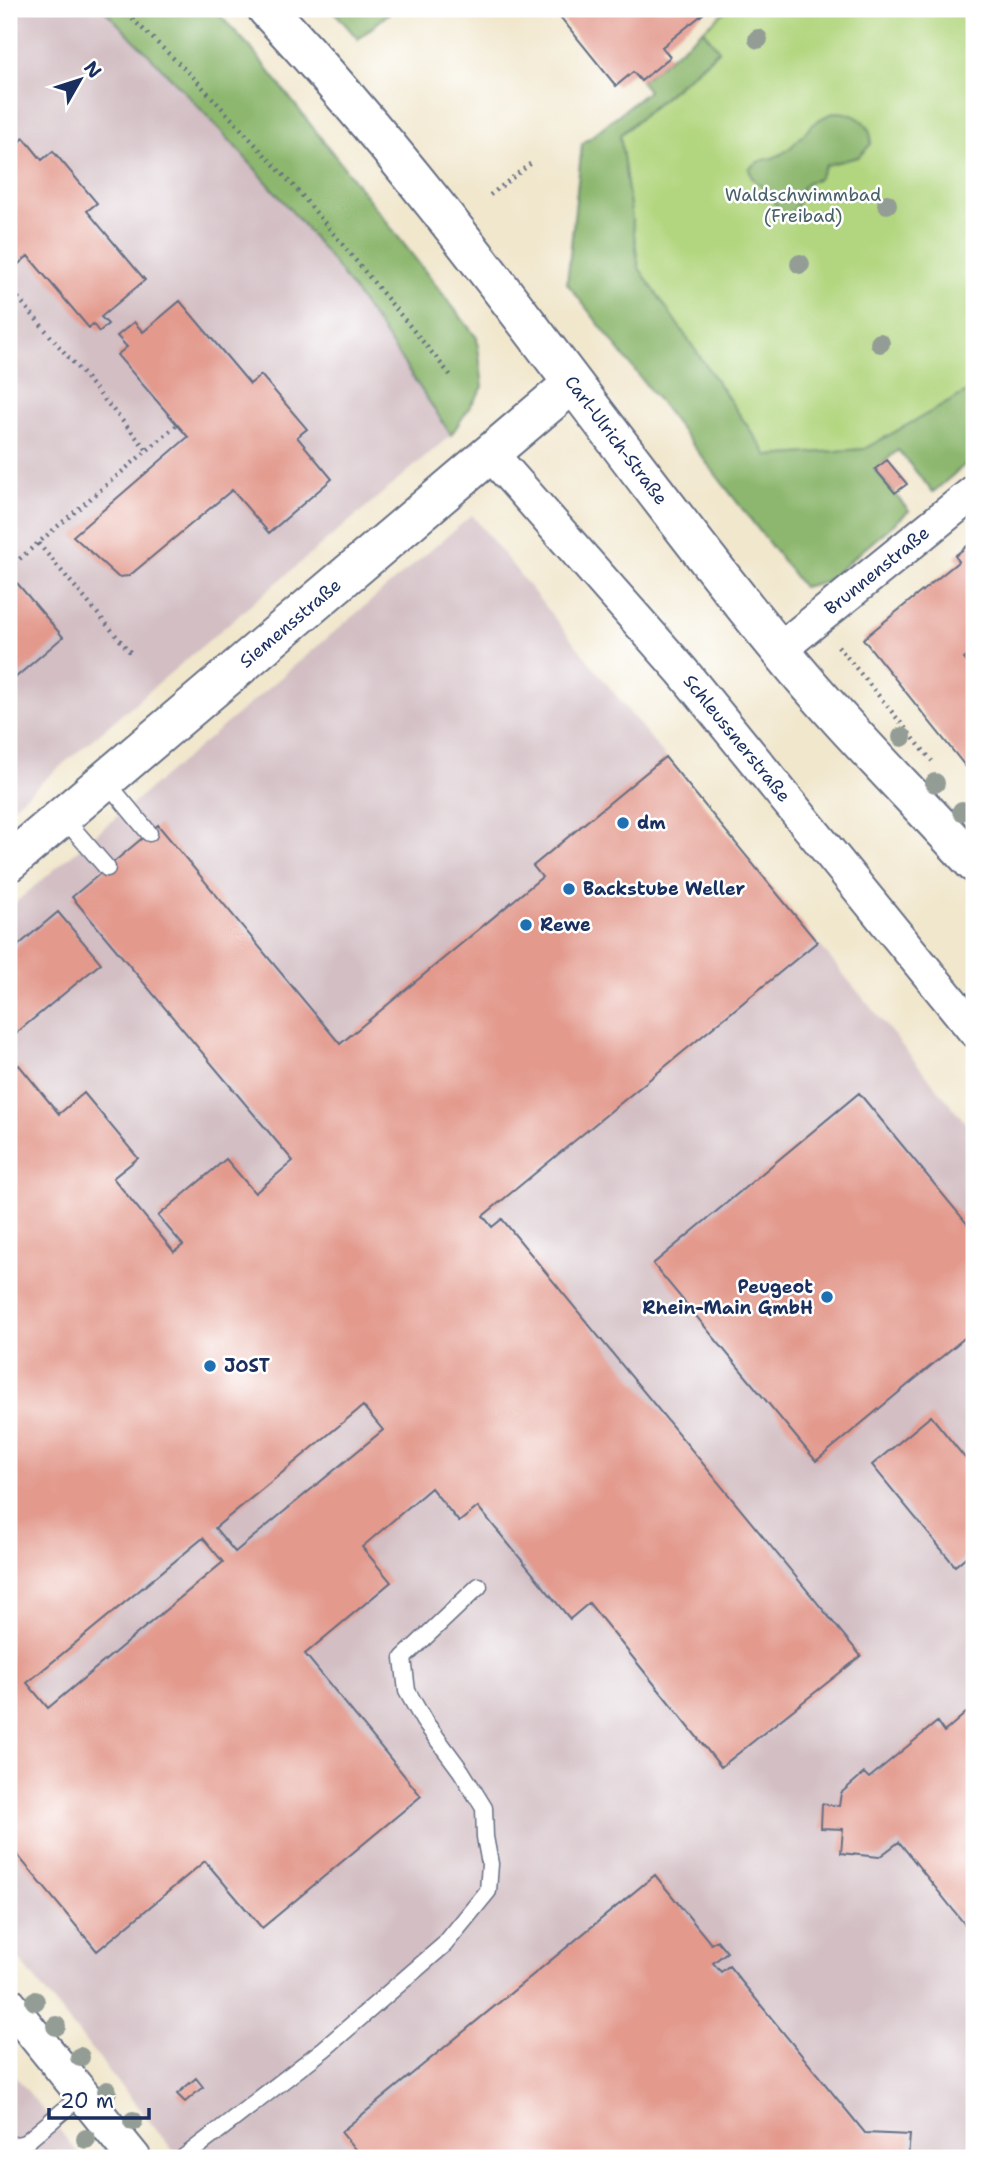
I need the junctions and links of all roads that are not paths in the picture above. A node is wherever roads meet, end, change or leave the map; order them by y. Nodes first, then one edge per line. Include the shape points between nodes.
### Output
1 (267, 9) edge
2 (572, 384) junction
3 (491, 454) junction
4 (973, 495) edge
5 (779, 650) junction
6 (105, 780) junction
7 (62, 816) junction
8 (149, 833) dead end
9 (9, 862) edge
10 (974, 863) edge
11 (107, 868) dead end
12 (974, 1030) edge
13 (479, 1586) dead end
14 (9, 2004) edge
15 (82, 2095) junction
16 (9, 2147) edge
17 (134, 2158) edge
18 (183, 2158) edge

1 - 2 main road, Carl-Ulrich-Straße via 422,188
2 - 3 main road, Siemensstraße
2 - 5 main road, Carl-Ulrich-Straße
3 - 6 main road, Siemensstraße
3 - 12 street, Schleussnerstraße via 682,671
4 - 5 street, Brunnenstraße
5 - 10 main road, Carl-Ulrich-Straße
6 - 7 main road, Siemensstraße
6 - 8 lane
7 - 9 main road, Siemensstraße
7 - 11 lane
13 - 18 lane via 403,1658 407,1691 484,1808 488,1891 443,1945 324,2049
14 - 15 street
15 - 16 lane via 25,2143
15 - 17 street

